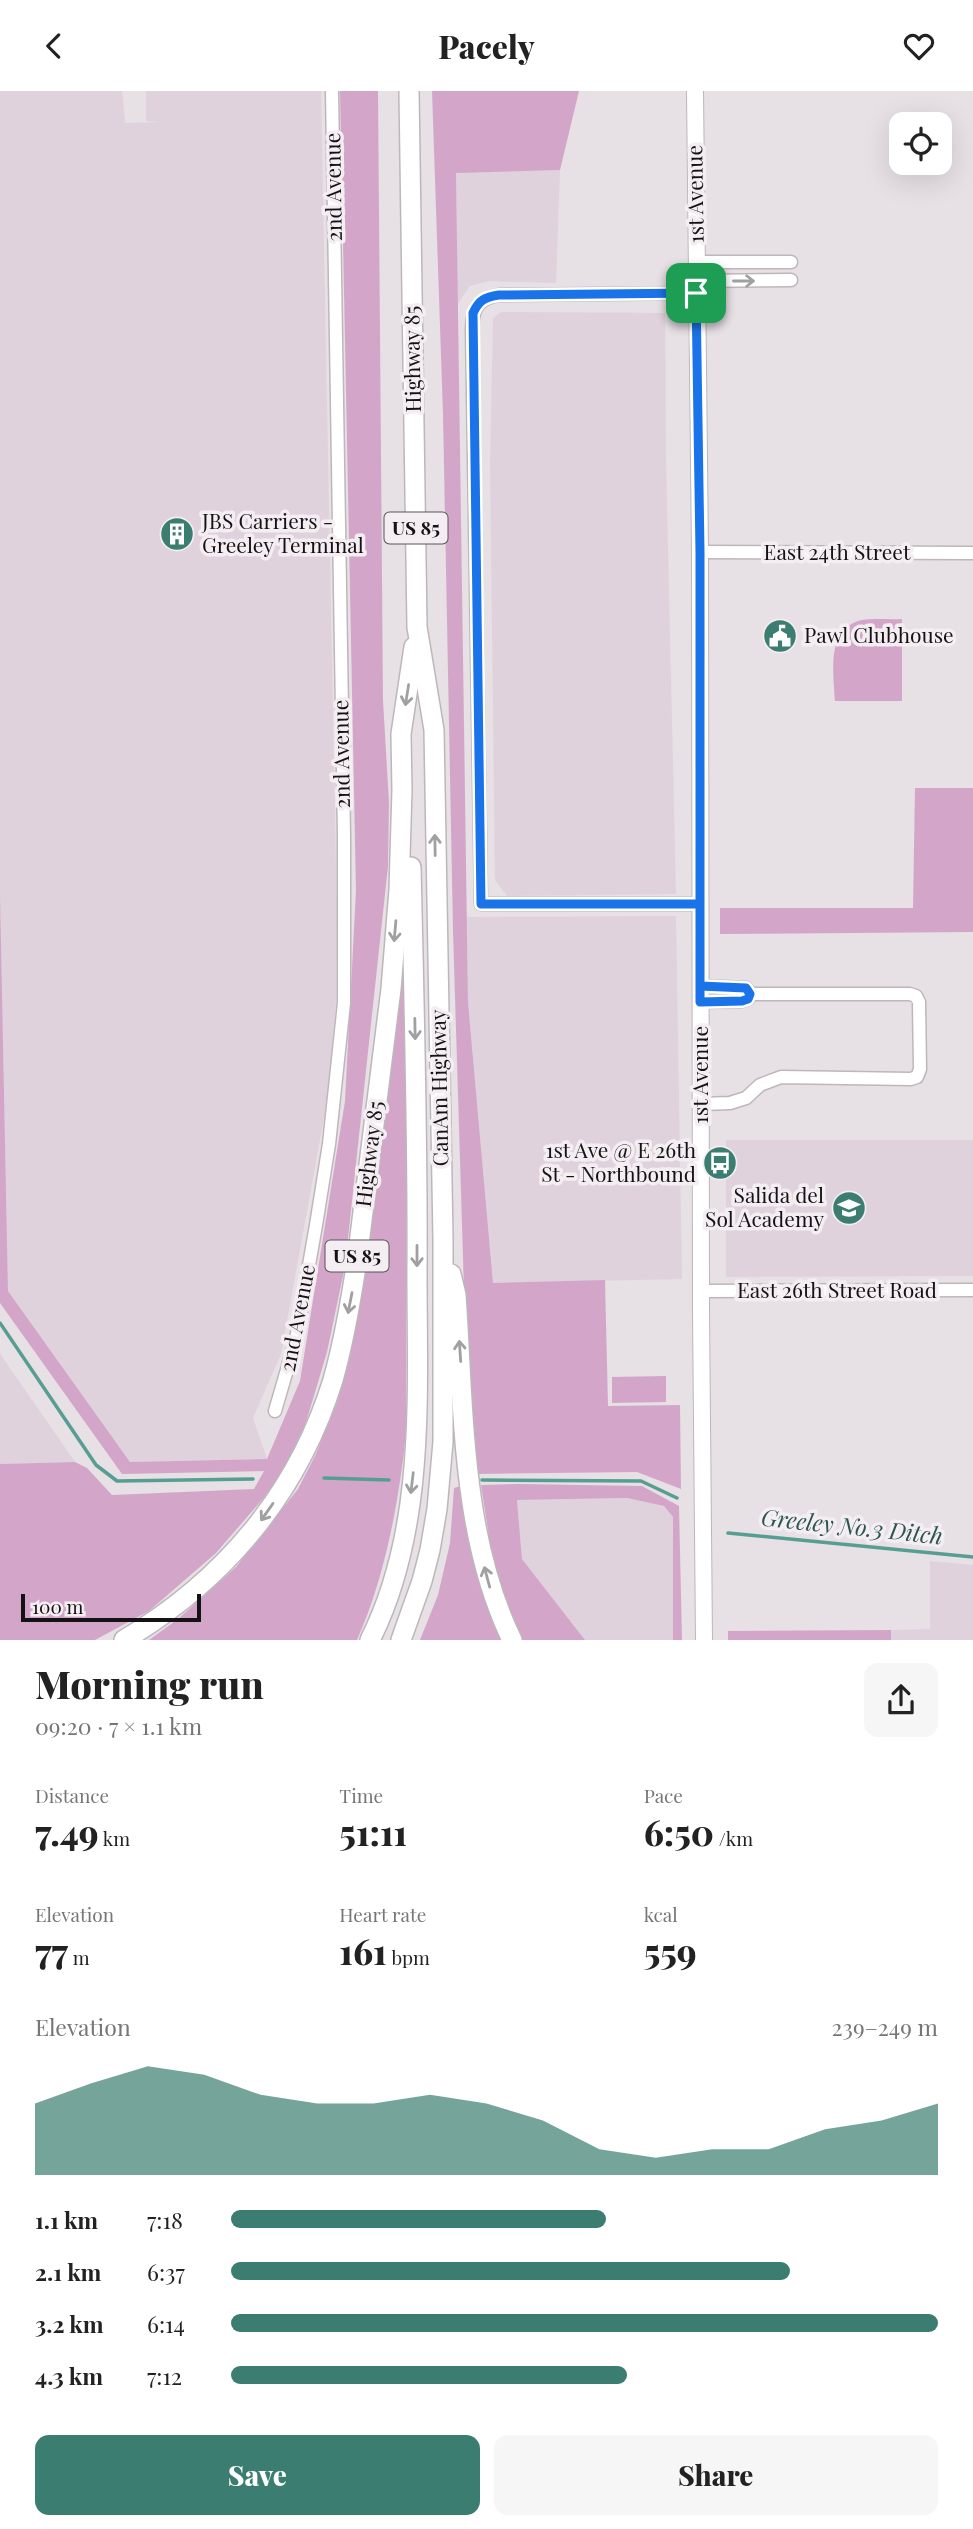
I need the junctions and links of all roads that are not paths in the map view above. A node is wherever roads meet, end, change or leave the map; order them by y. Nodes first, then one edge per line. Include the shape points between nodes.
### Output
1 (332, 91) edge
2 (409, 91) edge
3 (695, 91) edge
4 (696, 262) junction
5 (791, 262) dead end
6 (792, 280) dead end
7 (696, 287) junction
8 (700, 552) junction
9 (973, 553) edge
10 (417, 627) junction
11 (402, 790) junction
12 (700, 904) junction
13 (437, 937) joint
14 (700, 994) junction
15 (702, 1104) junction
16 (443, 1239) junction
17 (973, 1290) edge
18 (701, 1291) junction
19 (275, 1411) dead end
20 (124, 1640) edge
21 (370, 1640) edge
22 (401, 1640) edge
23 (512, 1640) edge
24 (704, 1640) edge

1 - 19 street, 2nd Avenue via 344,1003 320,1198 296,1339
2 - 10 highway, Highway 85 / US 85
3 - 4 main road, 1st Avenue
4 - 5 street
4 - 7 main road, 1st Avenue
7 -> 6 street
7 - 8 main road, 1st Avenue
7 - 12 street via 499,295 478,302 473,321 481,904
8 - 9 street, East 24th Street
8 - 12 main road, 1st Avenue
10 -> 11 highway, Highway 85 / US 85 via 401,734
13 -> 10 highway, Highway 85 / US 85 via 434,730
11 -> 20 highway, Highway 85 / US 85 via 391,989 357,1260 333,1379 302,1455 244,1543 176,1606
11 -> 21 highway via 411,845 416,1432 401,1549
12 - 14 main road, 1st Avenue
13 - 16 highway, CanAm Highway / US 85
14 - 15 main road, 1st Avenue
14 - 15 street via 746,988 750,994 910,994 919,1002 917,1077 781,1077 760,1085 747,1098
15 - 18 main road, 1st Avenue
16 - 22 highway, US 85 via 439,1496 422,1581
23 -> 16 highway via 488,1584 480,1548 469,1480 456,1296
17 - 18 street, East 26th Street Road
18 - 24 main road, 1st Avenue

